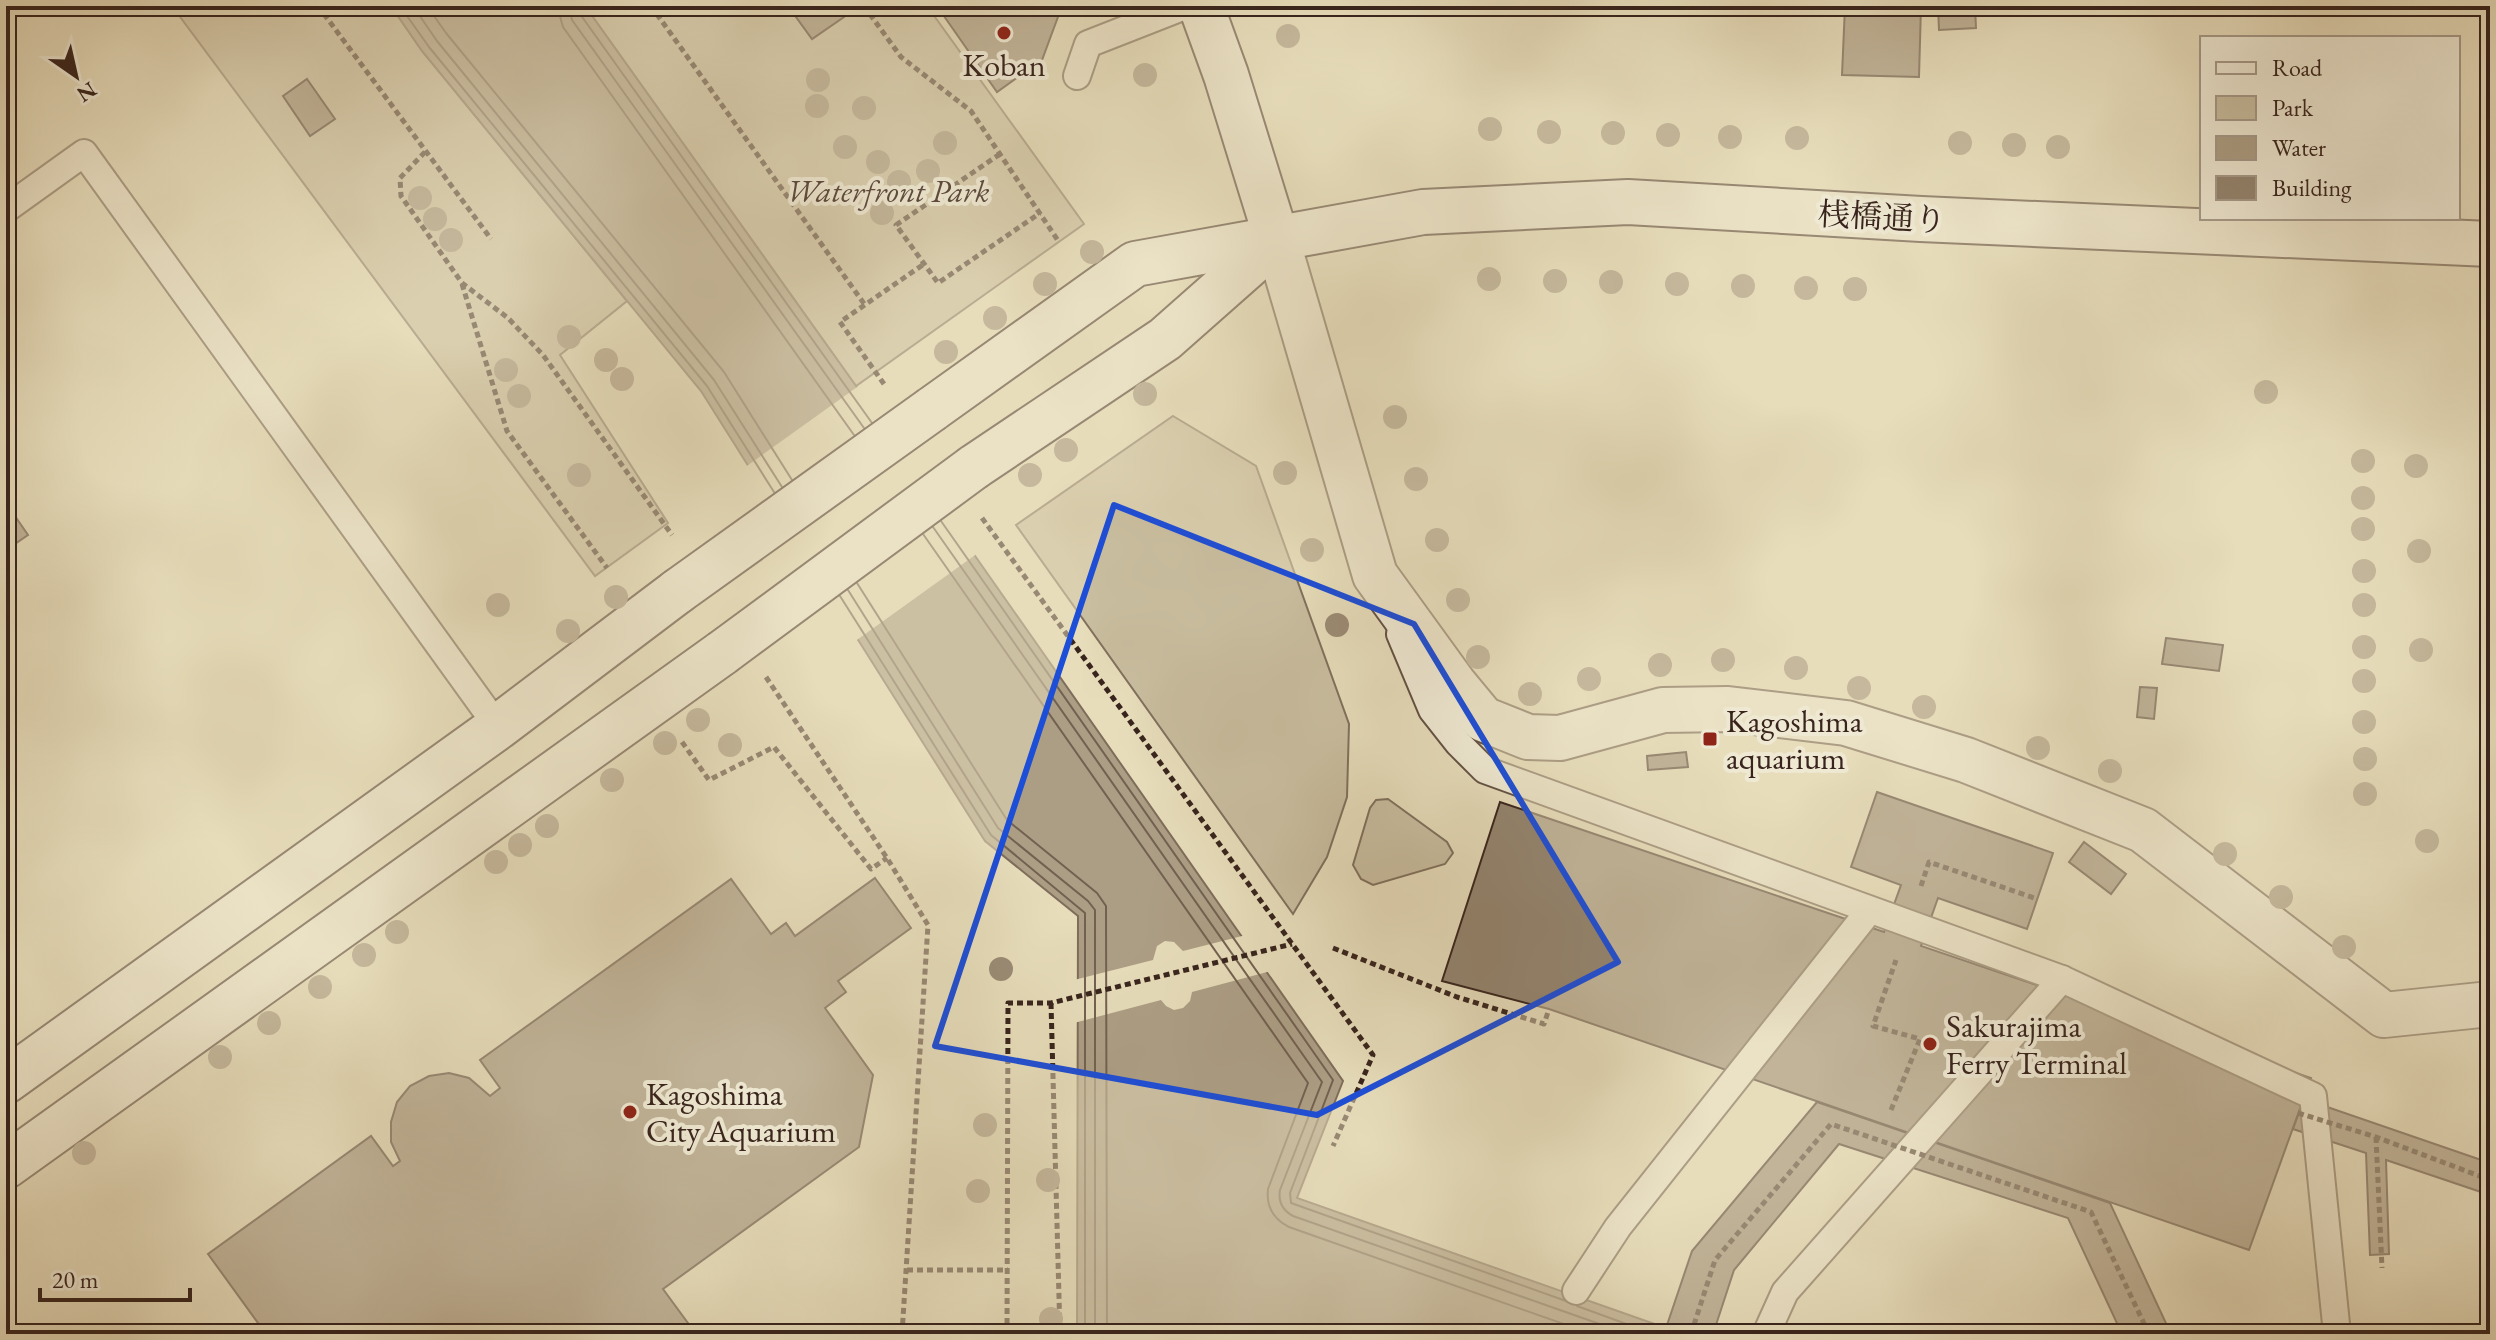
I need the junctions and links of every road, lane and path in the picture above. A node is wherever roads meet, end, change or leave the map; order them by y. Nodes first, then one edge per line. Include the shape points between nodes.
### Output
1 (318, 6) edge
2 (651, 6) edge
3 (864, 6) edge
4 (1185, 6) edge
5 (1201, 6) edge
6 (1077, 76) dead end
7 (425, 152) junction
8 (1000, 154) junction
9 (6, 209) edge
10 (1040, 213) junction
11 (491, 239) dead end
12 (1277, 240) junction
13 (1059, 242) dead end
14 (2490, 244) edge
15 (924, 264) junction
16 (462, 283) junction
17 (865, 305) junction
18 (886, 386) dead end
19 (978, 513) dead end
20 (678, 545) dead end
21 (607, 568) dead end
22 (1375, 575) junction
23 (765, 675) dead end
24 (498, 727) junction
25 (682, 742) dead end
26 (887, 858) junction
27 (1919, 891) dead end
28 (2037, 899) dead end
29 (1869, 911) junction
30 (1292, 944) junction
31 (1333, 948) dead end
32 (1899, 951) dead end
33 (2062, 979) junction
34 (1051, 1003) junction
35 (2490, 1004) edge
36 (1549, 1009) dead end
37 (6, 1081) edge
38 (1891, 1111) dead end
39 (2298, 1113) dead end
40 (2376, 1137) junction
41 (1333, 1146) dead end
42 (6, 1166) edge
43 (2490, 1180) edge
44 (2382, 1268) dead end
45 (907, 1270) junction
46 (1008, 1270) junction
47 (1576, 1291) dead end
48 (902, 1334) edge
49 (1007, 1334) edge
50 (1060, 1334) edge
51 (1691, 1334) edge
52 (1766, 1334) edge
53 (2149, 1334) edge
54 (2337, 1334) edge

1 - 7 path
2 - 17 path
3 - 8 path via 901,57 971,111
4 - 6 lane via 1088,44
5 - 12 street
7 - 11 path
7 - 16 path via 400,178 401,196
8 - 10 path
8 - 15 path via 896,225
9 - 24 lane via 84,153
10 - 13 path
10 - 15 path via 938,283
12 - 14 street, 桟橋通り via 1423,212 1628,202
12 - 22 street
12 - 24 street, 桟橋通り, bridge via 1135,264 678,591
12 - 42 street, bridge via 1165,339 974,467
15 - 17 path
16 - 20 path via 508,318 543,355
16 - 21 path via 507,431
17 - 18 path via 840,322
19 - 30 path
22 - 29 lane via 1432,710 1485,770
22 - 35 street via 1483,719 1528,737 1560,738 1663,710 1728,709 1846,723 1966,760 2143,830 2384,1015
23 - 26 path
24 - 37 street, 桟橋通り
25 - 26 path via 709,780 774,747 871,869
26 - 45 path via 928,925
27 - 28 path via 1929,862
29 - 33 lane
29 - 47 lane via 1618,1227
30 - 34 path
30 - 41 path via 1373,1055
31 - 36 path via 1457,997 1544,1024
32 - 38 path via 1873,1026 1920,1039
33 - 52 lane via 1785,1292
33 - 54 lane via 2313,1096
34 - 46 path via 1008,1003
34 - 50 path
39 - 40 path, bridge
40 - 43 path, bridge
40 - 44 path
45 - 46 path
45 - 48 path
46 - 49 path
51 - 53 path, bridge via 1715,1260 1831,1124 2091,1212

